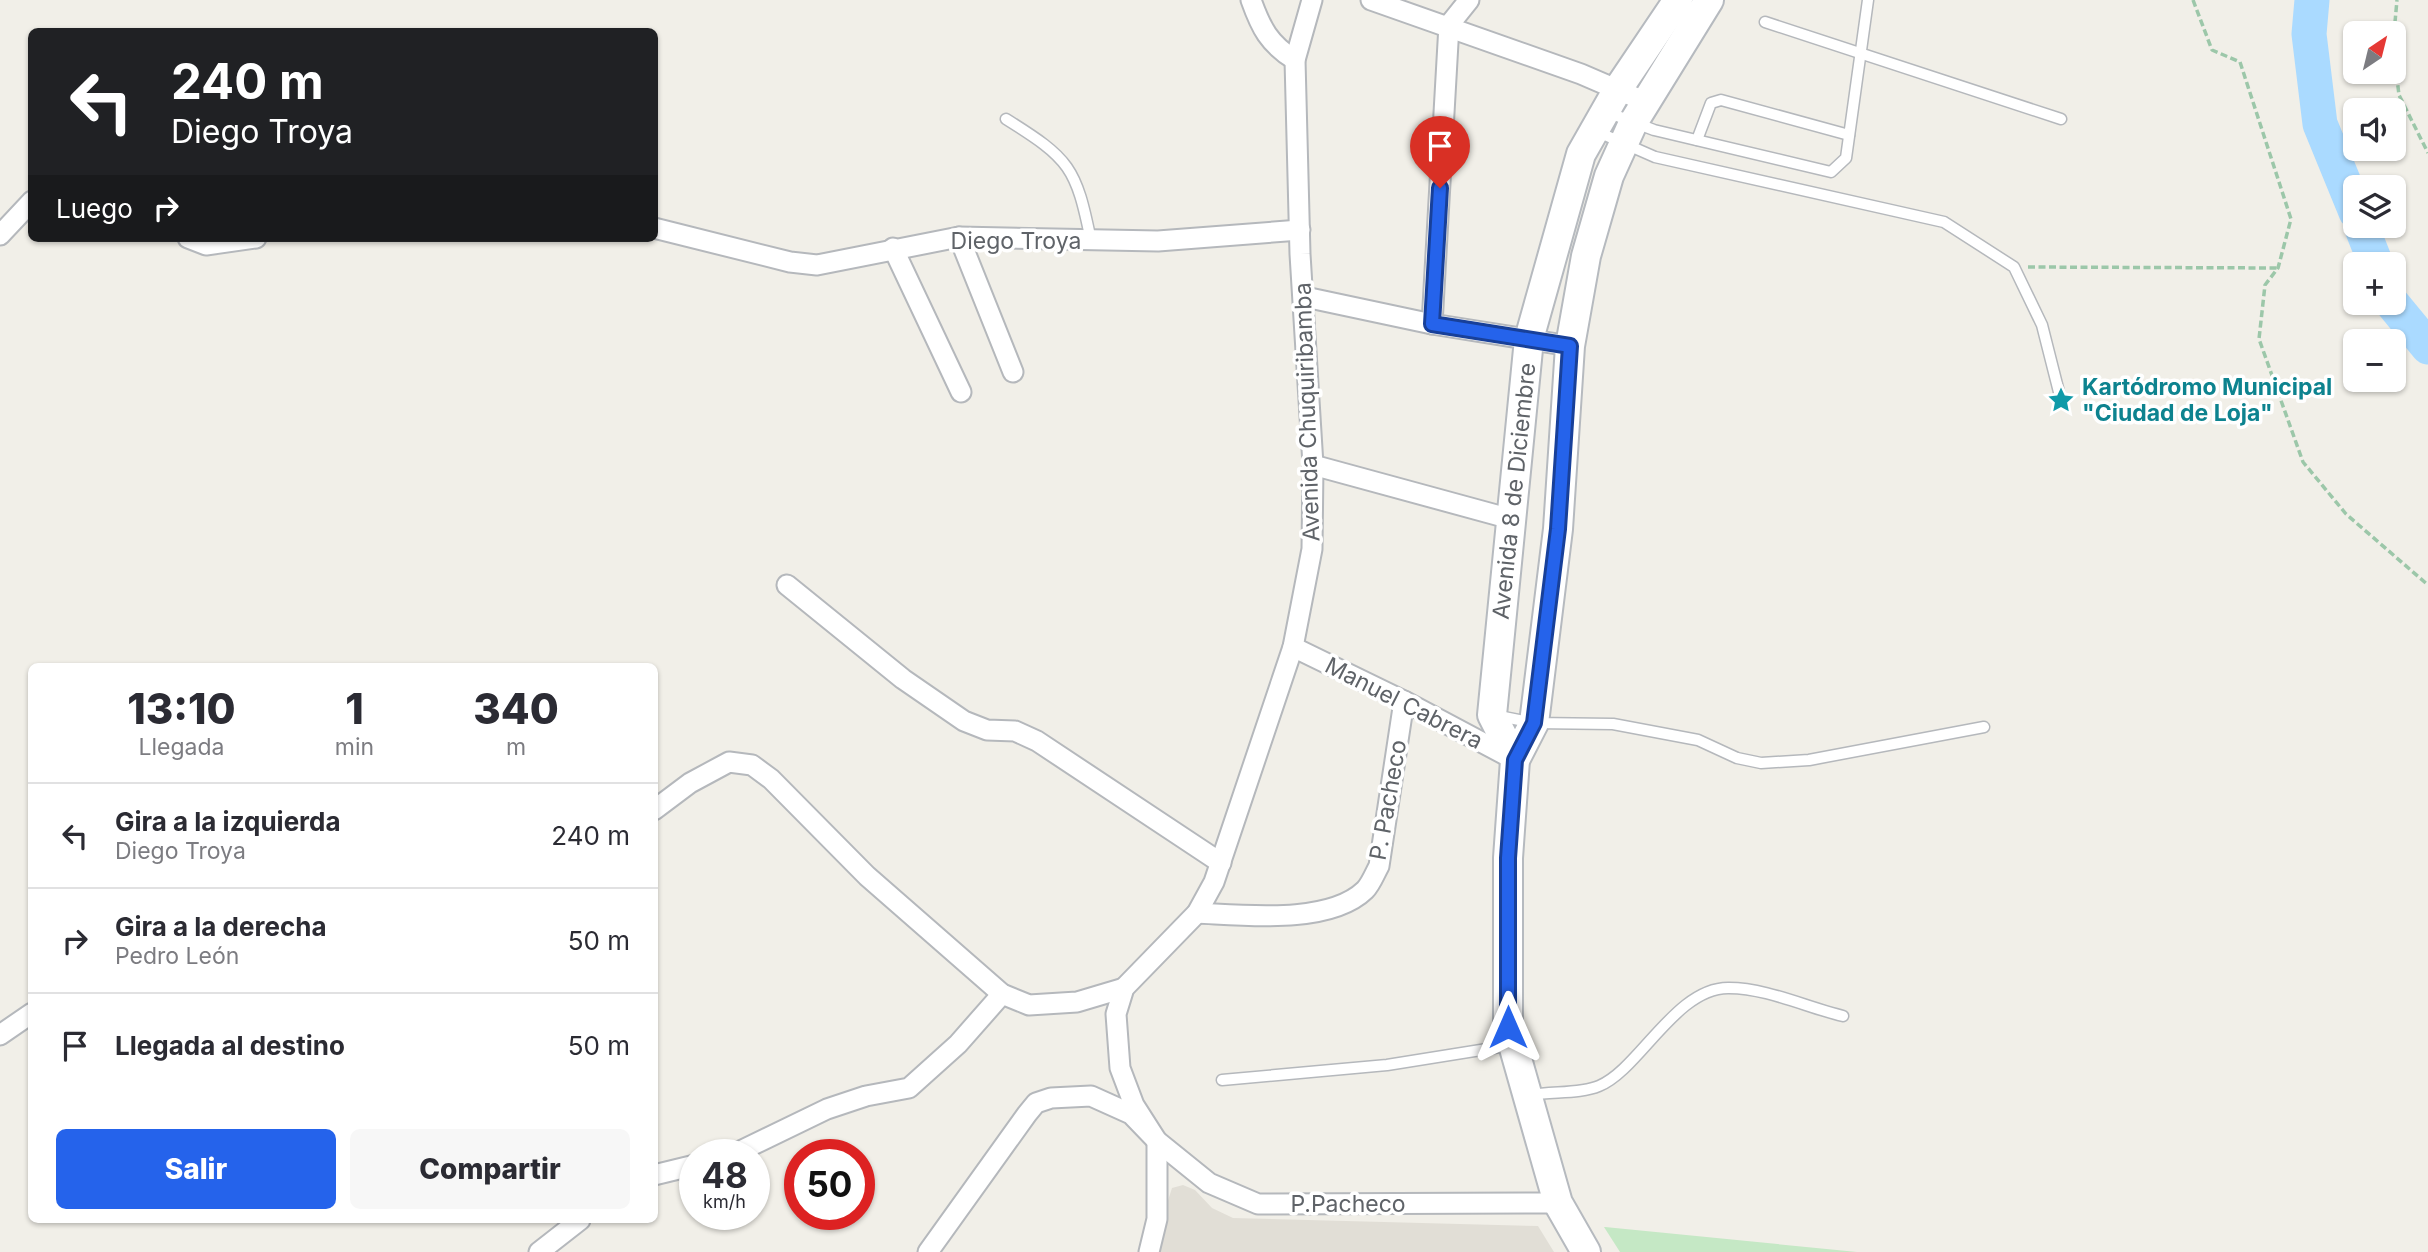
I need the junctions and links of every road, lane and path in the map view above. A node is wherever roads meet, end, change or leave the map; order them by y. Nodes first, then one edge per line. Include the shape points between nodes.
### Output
1 (1251, 0) edge
2 (1312, 0) edge
3 (1371, 0) edge
4 (1469, 0) edge
5 (1678, 0) edge
6 (1709, 0) edge
7 (1868, 0) edge
8 (2193, 0) edge
9 (2397, 0) edge
10 (2395, 21) edge
11 (1765, 22) dead end
12 (1449, 25) junction
13 (1859, 52) junction
14 (1295, 60) junction
15 (2398, 84) edge
16 (1605, 110) junction
17 (1006, 119) dead end
18 (2061, 119) dead end
19 (1634, 123) junction
20 (1849, 135) junction
21 (1697, 140) junction
22 (2428, 153) edge
23 (28, 205) edge
24 (658, 229) edge
25 (1300, 230) junction
26 (0, 234) edge
27 (959, 236) junction
28 (1091, 241) junction
29 (198, 242) edge
30 (227, 242) edge
31 (893, 248) junction
32 (2014, 267) junction
33 (2278, 268) junction
34 (1305, 297) junction
35 (1432, 324) junction
36 (1529, 339) junction
37 (1570, 346) junction
38 (1013, 372) dead end
39 (961, 392) dead end
40 (2061, 400) dead end
41 (1313, 465) junction
42 (1511, 519) junction
43 (787, 585) dead end
44 (2428, 585) edge
45 (1293, 648) junction
46 (1405, 701) junction
47 (1492, 715) junction
48 (1534, 723) junction
49 (1984, 727) dead end
50 (1515, 760) junction
51 (658, 807) edge
52 (1222, 863) junction
53 (1196, 913) junction
54 (1124, 988) junction
55 (1002, 994) junction
56 (28, 1016) edge
57 (1843, 1016) dead end
58 (0, 1035) edge
59 (1513, 1045) junction
60 (1222, 1080) dead end
61 (1527, 1096) junction
62 (765, 1139) edge
63 (1157, 1141) junction
64 (679, 1170) edge
65 (658, 1174) edge
66 (1559, 1203) junction
67 (576, 1223) edge
68 (539, 1252) edge
69 (928, 1252) edge
70 (1149, 1252) edge
71 (1587, 1252) edge

1 - 14 street via 1262,32
2 - 14 street, Avenida Chuquiribamba
3 - 12 street
4 - 12 street
5 - 16 main road, Avenida 8 de Diciembre
6 - 19 main road, Avenida 8 de Diciembre
7 - 13 lane
8 - 33 path via 2212,50 2240,62 2291,219
9 - 10 path
11 - 13 lane
12 - 16 street
12 - 35 street
13 - 18 lane
13 - 20 lane
14 - 25 street, Avenida Chuquiribamba
15 - 22 path
16 - 19 street
16 - 19 lane
16 - 36 main road, Avenida 8 de Diciembre via 1567,197
17 - 28 lane via 1048,146 1066,165 1080,188
19 - 21 lane
19 - 32 lane via 1656,157 1944,222
19 - 37 main road, Avenida 8 de Diciembre via 1609,176 1586,256
20 - 21 lane via 1846,158 1831,172
20 - 21 lane via 1721,100 1710,103
23 - 26 street
24 - 31 street, Diego Troya via 817,265
25 - 28 street, Diego Troya via 1158,241
25 - 34 street, Avenida Chuquiribamba
27 - 28 street, Diego Troya
27 - 31 street, Diego Troya
27 - 38 street
29 - 30 street
31 - 39 street
32 - 33 path
32 - 40 lane via 2042,326
33 - 44 path via 2265,285 2259,339 2303,462 2346,514
34 - 35 street
34 - 41 street, Avenida Chuquiribamba
35 - 36 street
36 - 37 street
36 - 42 main road, Avenida 8 de Diciembre
37 - 48 main road, Avenida 8 de Diciembre via 1558,529
41 - 42 street
41 - 45 street, Avenida Chuquiribamba via 1312,549
42 - 47 main road, Avenida 8 de Diciembre
43 - 52 street via 903,679 964,721 987,730 1015,731 1037,741
45 - 46 street, Manuel Cabrera
45 - 52 street, Avenida Chuquiribamba
46 - 50 street, Manuel Cabrera
46 - 53 street, P. Pacheco via 1379,866 1367,889 1326,910 1246,916
47 - 48 lane
47 - 50 main road
48 - 49 lane via 1613,724 1698,740 1761,764 1809,761
48 - 50 main road, Avenida 8 de Diciembre
50 - 59 main road, Avenida 8 de Diciembre via 1508,872 1508,1027
51 - 55 street via 729,762 752,765 867,876
52 - 53 street, Avenida Chuquiribamba
53 - 54 street, Avenida Chuquiribamba
54 - 55 street via 1077,1002 1030,1005
54 - 63 street via 1116,1014 1120,1068
55 - 62 street via 958,1044 909,1088 827,1109
56 - 58 street
57 - 61 lane via 1727,987 1690,1002 1599,1086
59 - 60 lane via 1387,1065
59 - 61 main road, Avenida 8 de Diciembre
61 - 66 main road, Avenida 8 de Diciembre
63 - 66 street, P.Pacheco via 1209,1183 1258,1204
63 - 69 street via 1131,1114 1090,1096 1036,1103
63 - 70 street via 1157,1219
64 - 65 street
66 - 71 main road, Avenida 8 de Diciembre
67 - 68 street

